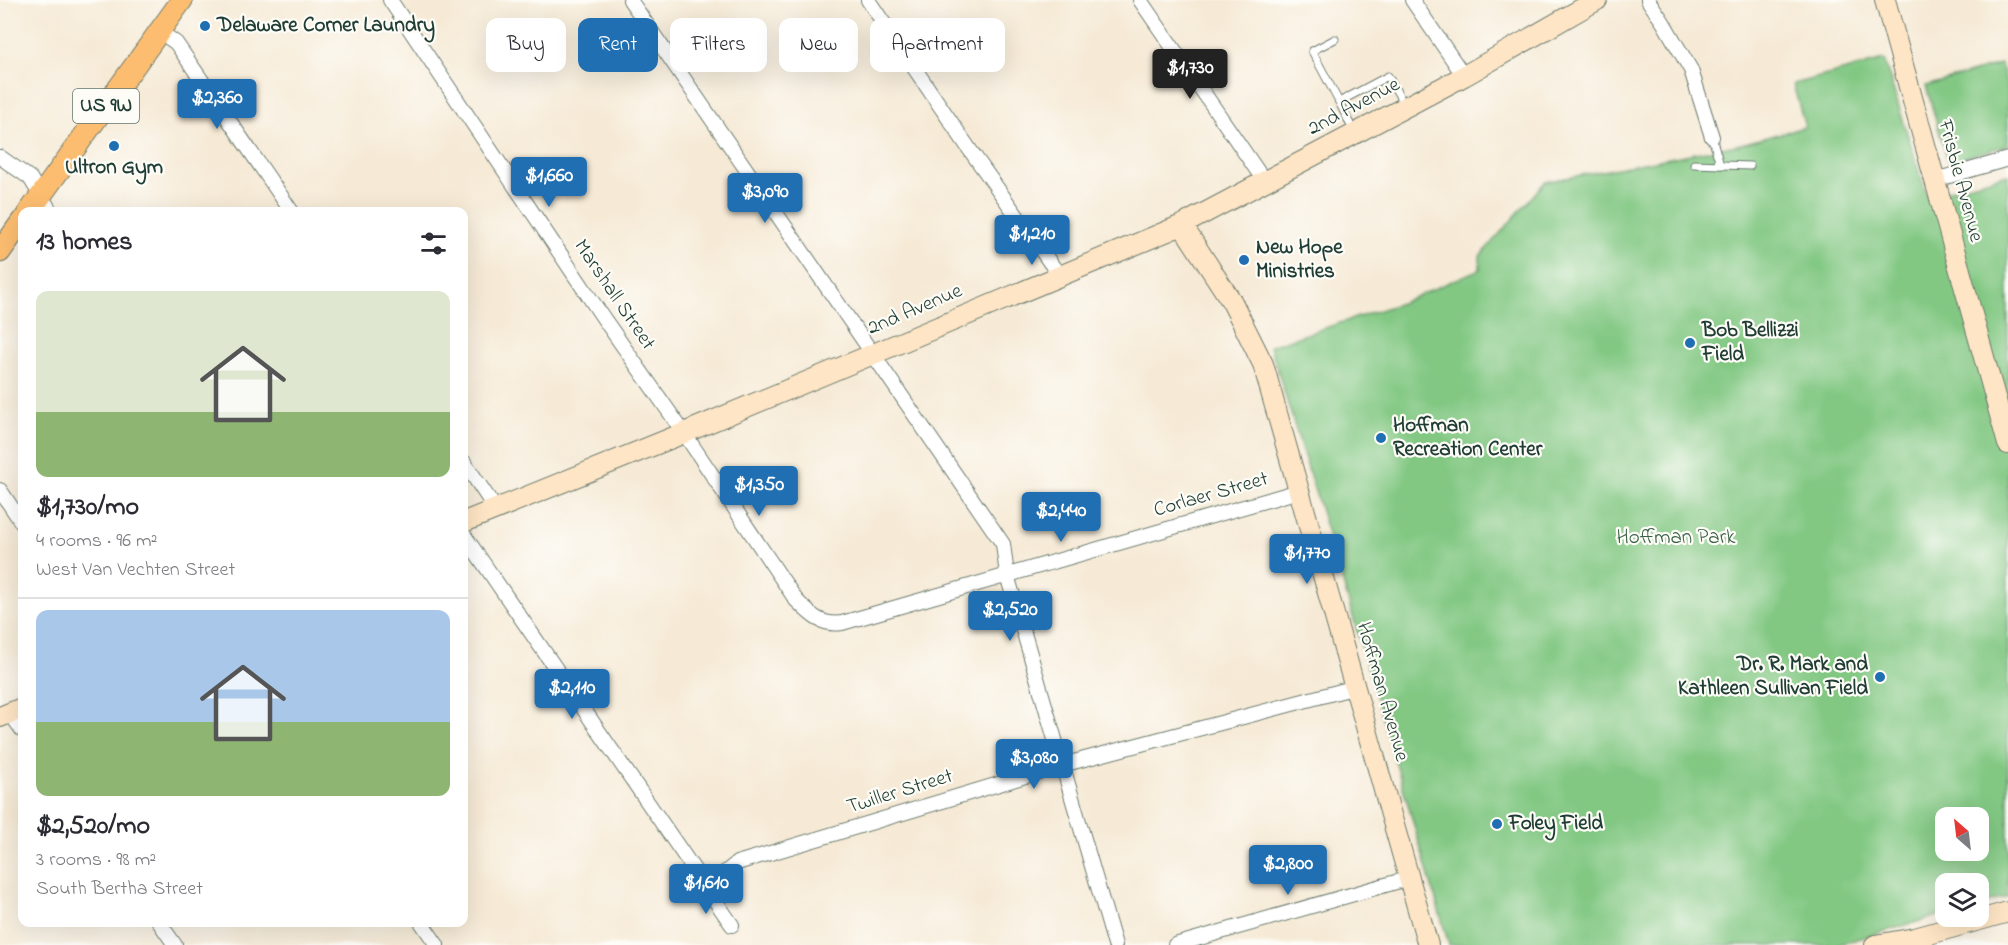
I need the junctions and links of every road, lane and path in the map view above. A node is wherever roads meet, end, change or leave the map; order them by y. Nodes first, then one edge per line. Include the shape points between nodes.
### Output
1 (182, 0) edge
2 (390, 0) edge
3 (630, 0) edge
4 (868, 0) edge
5 (1140, 0) edge
6 (1412, 0) edge
7 (1597, 0) edge
8 (1648, 0) edge
9 (1885, 0) edge
10 (159, 31) junction
11 (1335, 39) dead end
12 (1464, 76) junction
13 (1339, 102) junction
14 (1406, 107) junction
15 (1355, 134) junction
16 (1712, 137) joint
17 (0, 157) edge
18 (2008, 159) edge
19 (1694, 164) dead end
20 (1720, 165) junction
21 (1750, 166) dead end
22 (1935, 180) junction
23 (1265, 182) junction
24 (41, 206) edge
25 (289, 207) edge
26 (1182, 225) junction
27 (18, 227) edge
28 (0, 252) edge
29 (1059, 275) junction
30 (873, 354) junction
31 (684, 433) junction
32 (2008, 444) edge
33 (468, 468) edge
34 (0, 490) edge
35 (1299, 491) junction
36 (495, 508) junction
37 (18, 517) edge
38 (468, 520) edge
39 (468, 541) edge
40 (1007, 575) junction
41 (822, 621) joint
42 (1356, 687) junction
43 (1062, 765) junction
44 (1410, 878) junction
45 (707, 887) junction
46 (2008, 912) edge
47 (732, 925) dead end
48 (162, 927) edge
49 (424, 927) edge
50 (1911, 942) edge
51 (175, 945) edge
52 (437, 945) edge
53 (1115, 945) edge
54 (1175, 945) edge
55 (1428, 945) edge
56 (1875, 945) edge

1 - 10 main road, US 9W
2 - 31 street, Marshall Street
3 - 30 street
4 - 29 street
5 - 23 street
6 - 12 street
7 - 12 street, 2nd Avenue
8 - 16 street via 1691,70
9 - 22 street, Frisbie Avenue
10 - 24 main road, US 9W
10 - 25 street via 176,43
11 - 13 lane via 1312,51
12 - 14 street, 2nd Avenue
13 - 14 lane via 1388,76
13 - 15 lane
14 - 15 street, 2nd Avenue
15 - 23 street, 2nd Avenue
16 - 20 lane
17 - 24 street via 30,178
18 - 22 street
19 - 20 lane
20 - 21 lane
22 - 32 street, Frisbie Avenue
23 - 26 street, 2nd Avenue
26 - 29 street, 2nd Avenue
26 - 35 street, Hoffman Avenue via 1232,302 1258,352
27 - 28 main road
29 - 30 street, 2nd Avenue
30 - 31 street, 2nd Avenue
30 - 40 street via 1003,544
31 - 36 street, 2nd Avenue
31 - 41 street, Marshall Street via 796,600
33 - 36 street
34 - 37 street
35 - 40 street, Corlaer Street
35 - 42 street, Hoffman Avenue
36 - 38 street, 2nd Avenue
39 - 45 street
40 - 41 street, Corlaer Street via 842,622
40 - 43 street
42 - 43 street, Twiller Street
42 - 44 street, Hoffman Avenue
43 - 45 street, Twiller Street via 737,863
43 - 53 street
44 - 54 street
44 - 55 street, Hoffman Avenue
45 - 47 street
46 - 50 street
48 - 51 street
49 - 52 street
50 - 56 street

